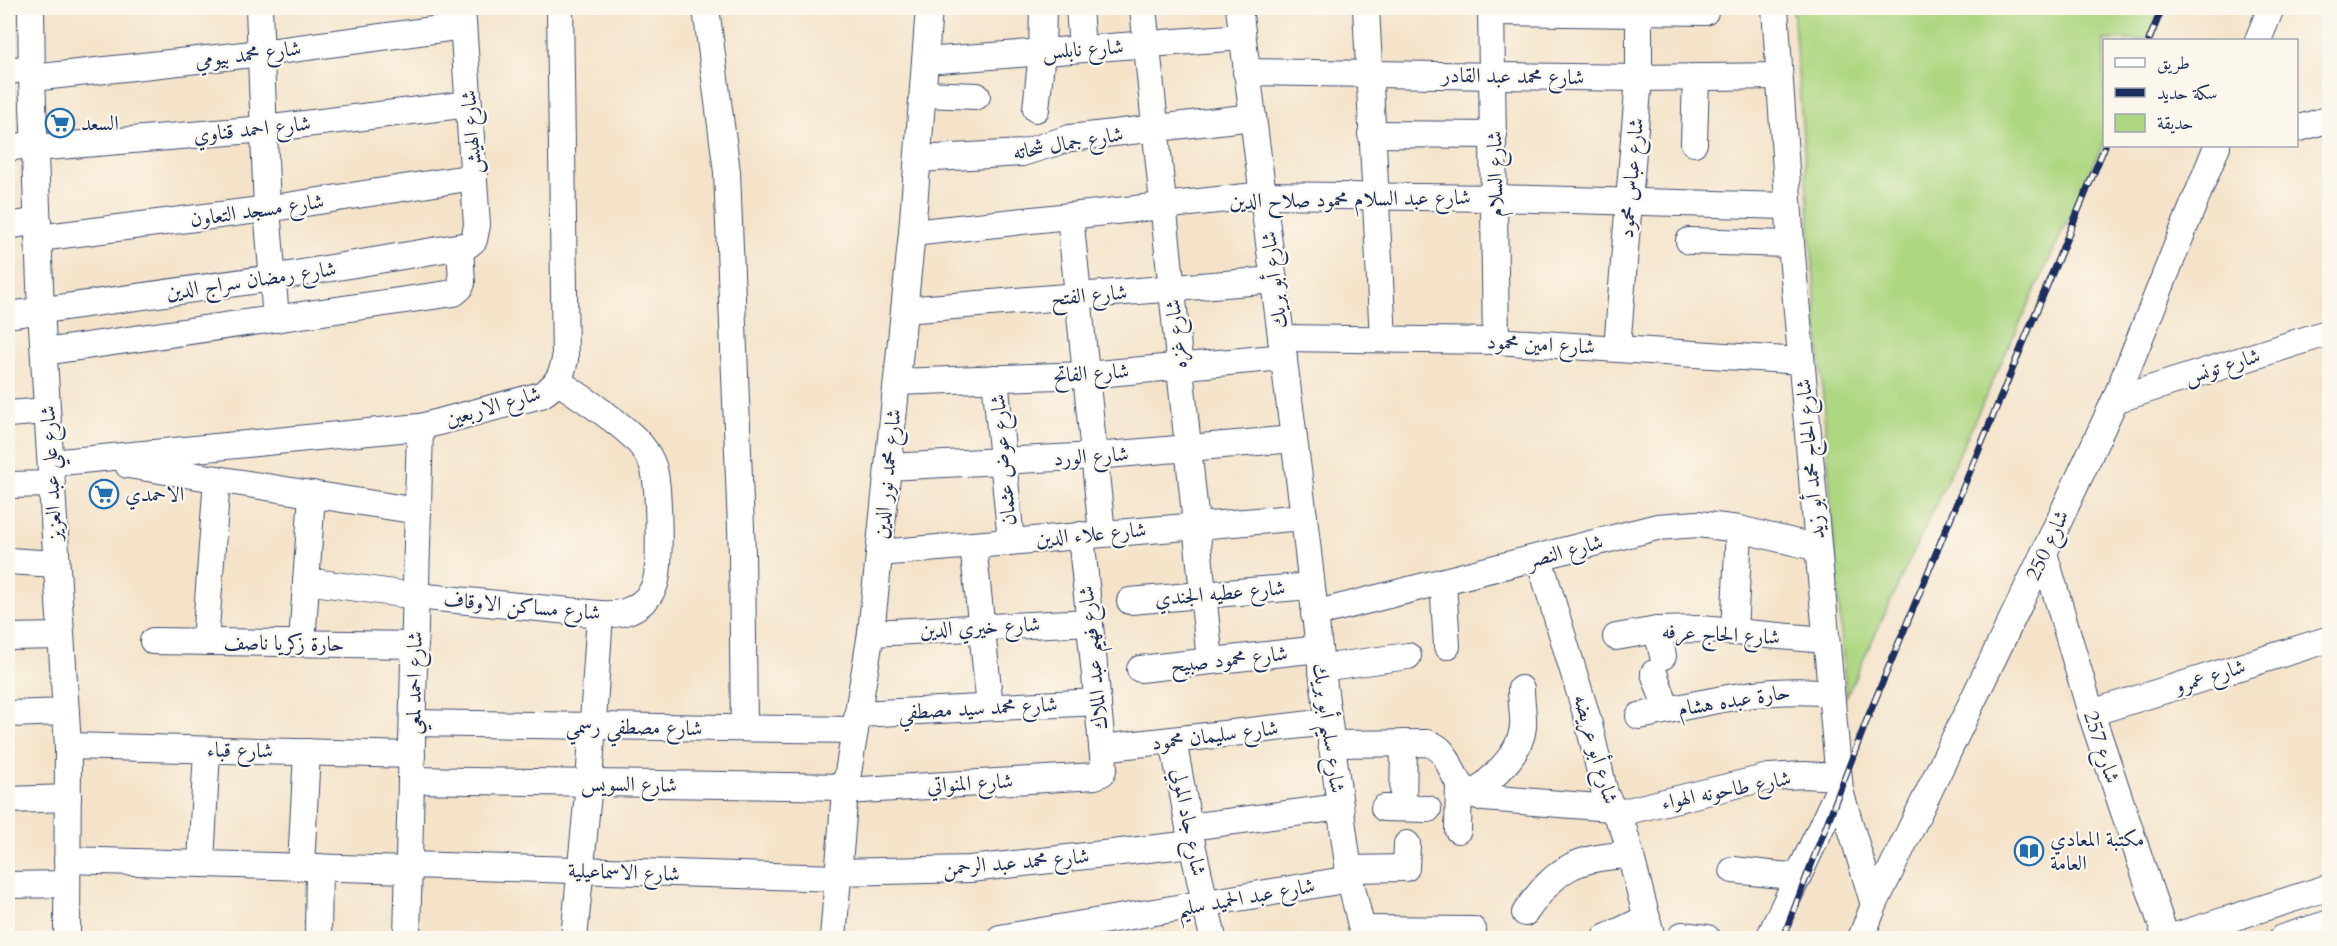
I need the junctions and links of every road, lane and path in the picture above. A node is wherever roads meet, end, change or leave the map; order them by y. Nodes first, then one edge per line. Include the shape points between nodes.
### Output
1 (31, 8) edge
2 (259, 8) edge
3 (560, 8) edge
4 (706, 8) edge
5 (929, 8) edge
6 (1043, 8) edge
7 (1079, 8) edge
8 (1143, 8) edge
9 (1239, 8) edge
10 (1366, 8) edge
11 (1774, 8) edge
12 (2271, 8) edge
13 (1491, 10) edge
14 (1639, 11) edge
15 (1705, 12) dead end
16 (463, 17) edge
17 (1242, 37) junction
18 (2258, 39) edge
19 (1147, 44) junction
20 (1082, 49) junction
21 (1042, 52) junction
22 (262, 53) junction
23 (925, 62) junction
24 (1246, 72) junction
25 (24, 73) edge
26 (1368, 73) junction
27 (1493, 75) junction
28 (1779, 76) junction
29 (1696, 77) junction
30 (1639, 78) junction
31 (922, 94) junction
32 (977, 96) dead end
33 (469, 104) junction
34 (1036, 109) dead end
35 (1252, 117) junction
36 (2330, 119) edge
37 (1155, 128) junction
38 (2298, 128) edge
39 (264, 129) junction
40 (1371, 134) junction
41 (1494, 135) junction
42 (1694, 143) dead end
43 (35, 146) junction
44 (2217, 147) edge
45 (8, 148) edge
46 (918, 159) junction
47 (474, 177) junction
48 (1264, 195) junction
49 (1375, 197) junction
50 (1495, 198) junction
51 (1629, 202) junction
52 (1163, 206) junction
53 (1788, 206) junction
54 (267, 209) junction
55 (1070, 216) junction
56 (8, 226) edge
57 (38, 230) junction
58 (912, 233) junction
59 (1689, 241) dead end
60 (1791, 244) junction
61 (460, 247) junction
62 (272, 278) junction
63 (1274, 280) junction
64 (1172, 288) junction
65 (1078, 296) junction
66 (42, 310) junction
67 (904, 310) junction
68 (8, 315) edge
69 (276, 318) junction
70 (2330, 332) edge
71 (1383, 339) junction
72 (1496, 340) junction
73 (1282, 347) junction
74 (1617, 348) junction
75 (44, 352) junction
76 (1801, 361) junction
77 (1179, 366) junction
78 (1086, 375) junction
79 (995, 378) junction
80 (558, 381) junction
81 (897, 382) junction
82 (2115, 400) junction
83 (47, 411) junction
84 (8, 414) edge
85 (420, 427) junction
86 (1294, 439) junction
87 (1188, 448) junction
88 (1095, 456) junction
89 (91, 459) junction
90 (1003, 461) junction
91 (888, 467) junction
92 (51, 474) junction
93 (217, 479) junction
94 (8, 485) edge
95 (312, 494) junction
96 (418, 511) junction
97 (1304, 517) junction
98 (1196, 526) junction
99 (1739, 529) junction
100 (1092, 534) junction
101 (1011, 541) junction
102 (973, 545) junction
103 (1818, 548) junction
104 (879, 553) junction
105 (2044, 553) junction
106 (1539, 558) junction
107 (8, 561) edge
108 (56, 564) junction
109 (306, 581) junction
110 (1443, 582) junction
111 (1311, 586) junction
112 (1203, 595) junction
113 (416, 596) junction
114 (1130, 601) dead end
115 (600, 614) junction
116 (1314, 614) junction
117 (1090, 622) junction
118 (982, 627) junction
119 (1657, 630) junction
120 (871, 633) junction
121 (61, 636) junction
122 (1616, 637) dead end
123 (8, 638) edge
124 (2330, 639) edge
125 (1740, 640) junction
126 (1826, 640) junction
127 (153, 641) dead end
128 (205, 642) junction
129 (302, 643) junction
130 (415, 645) junction
131 (1447, 646) dead end
132 (1408, 656) dead end
133 (1320, 659) junction
134 (1210, 661) junction
135 (1140, 669) dead end
136 (1521, 689) dead end
137 (1831, 693) junction
138 (1098, 702) junction
139 (990, 707) junction
140 (1667, 710) junction
141 (66, 712) junction
142 (2091, 713) junction
143 (8, 714) edge
144 (1639, 716) dead end
145 (856, 722) junction
146 (413, 723) junction
147 (592, 726) junction
148 (744, 728) junction
149 (1330, 733) junction
150 (1173, 740) junction
151 (1404, 743) junction
152 (68, 746) junction
153 (1102, 748) junction
154 (207, 750) junction
155 (307, 752) junction
156 (412, 755) junction
157 (1095, 776) joint
158 (411, 780) junction
159 (589, 783) junction
160 (1839, 783) junction
161 (1466, 788) junction
162 (845, 789) junction
163 (68, 798) junction
164 (8, 800) edge
165 (1340, 807) junction
166 (1428, 809) dead end
167 (1613, 811) junction
168 (1458, 830) dead end
169 (1191, 836) junction
170 (1407, 844) dead end
171 (1630, 855) junction
172 (201, 863) junction
173 (310, 867) junction
174 (409, 867) junction
175 (582, 870) junction
176 (1733, 870) dead end
177 (67, 872) junction
178 (1349, 874) junction
179 (838, 875) junction
180 (1799, 877) junction
181 (8, 885) edge
182 (2330, 887) edge
183 (1206, 904) junction
184 (1874, 905) junction
185 (1525, 913) dead end
186 (2330, 923) edge
187 (1649, 928) edge
188 (1120, 929) edge
189 (1473, 930) dead end
190 (1066, 933) edge
191 (1363, 934) edge
192 (1682, 935) dead end
193 (2295, 937) edge
194 (1011, 938) edge
195 (67, 939) edge
196 (318, 939) edge
197 (407, 939) edge
198 (574, 939) edge
199 (833, 939) edge
200 (1213, 939) edge
201 (1605, 939) edge
202 (1707, 939) edge
203 (1769, 939) edge
204 (1862, 939) edge
205 (2168, 939) edge

1 - 25 street, شارع علي عبد العزيز
2 - 22 street
3 - 80 street, شارع الاربعين via 565,359
4 - 148 street via 727,172 742,542
5 - 23 street, شارع محمد نور الدين
6 - 21 street
7 - 20 street
8 - 19 street, شارع غزه
9 - 17 street, شارع أبو بريك
10 - 26 street
11 - 28 street, شارع الحاج محمد أبو زيد
12 - 18 street
13 - 14 street
13 - 27 street, شارع السلام
14 - 15 street
14 - 30 street, شارع عباس محمود
16 - 22 street, شارع محمد بيومي
16 - 33 street, شارع الهيش
17 - 19 street, شارع نابلس
17 - 24 street, شارع أبو بريك
19 - 20 street, شارع نابلس
19 - 37 street, شارع غزه
20 - 21 street, شارع نابلس
21 - 23 street, شارع نابلس
21 - 34 street
22 - 25 street, شارع محمد بيومي
22 - 39 street
23 - 31 street, شارع محمد نور الدين
24 - 26 street, شارع محمد عبد القادر
24 - 35 street, شارع أبو بريك
25 - 43 street, شارع علي عبد العزيز
26 - 27 street, شارع محمد عبد القادر
26 - 40 street
27 - 30 street, شارع محمد عبد القادر
27 - 41 street, شارع السلام
28 - 29 street, شارع محمد عبد القادر
28 - 53 street, شارع الحاج محمد أبو زيد
29 - 30 street, شارع محمد عبد القادر
29 - 42 street
30 - 51 street, شارع عباس محمود
31 - 32 street
31 - 46 street, شارع محمد نور الدين
33 - 39 street, شارع احمد قناوي
33 - 47 street, شارع الهيش
35 - 37 street, شارع جمال شحاته
35 - 48 street, شارع أبو بريك
36 - 38 street
37 - 46 street, شارع جمال شحاته via 1070,138 1022,153
37 - 52 street, شارع غزه
39 - 43 street, شارع احمد قناوي
39 - 54 street
40 - 41 street
40 - 49 street
41 - 50 street, شارع السلام
43 - 45 street, شارع احمد قناوي
43 - 57 street, شارع علي عبد العزيز
44 - 82 street, شارع 250
46 - 58 street, شارع محمد نور الدين
47 - 54 street, شارع مسجد التعاون
47 - 61 street, شارع الهيش via 477,233 468,245
48 - 49 street, شارع عبد السلام محمود صلاح الدين
48 - 52 street, شارع عبد السلام محمود صلاح الدين
48 - 63 street, شارع أبو بريك
49 - 50 street, شارع عبد السلام محمود صلاح الدين
49 - 71 street
50 - 51 street, شارع عبد السلام محمود صلاح الدين
50 - 72 street, شارع السلام
51 - 53 street, شارع عبد السلام محمود صلاح الدين
51 - 74 street, شارع عباس محمود
52 - 55 street, شارع عبد السلام محمود صلاح الدين
52 - 64 street, شارع غزه
53 - 60 street, شارع الحاج محمد أبو زيد
54 - 57 street, شارع مسجد التعاون
54 - 62 street
55 - 58 street, شارع عبد السلام محمود صلاح الدين
55 - 65 street, شارع فهيم عبد الملاك
56 - 57 street, شارع مسجد التعاون
57 - 66 street, شارع علي عبد العزيز
58 - 67 street, شارع محمد نور الدين
59 - 60 street
60 - 76 street, شارع الحاج محمد أبو زيد
61 - 62 street, شارع رمضان سراج الدين
61 - 69 street via 462,283 454,293
62 - 66 street, شارع رمضان سراج الدين
62 - 69 street
63 - 64 street, شارع الفتح
63 - 73 street, شارع أبو بريك
64 - 65 street, شارع الفتح
64 - 77 street, شارع غزه
65 - 67 street, شارع الفتح
65 - 78 street, شارع فهيم عبد الملاك
66 - 68 street, شارع رمضان سراج الدين
66 - 75 street, شارع علي عبد العزيز
67 - 81 street, شارع محمد نور الدين
69 - 75 street
70 - 82 street, شارع تونس
71 - 72 street, شارع امين محمود
71 - 73 street, شارع امين محمود
72 - 74 street, شارع امين محمود
73 - 77 street, شارع الفاتح
73 - 86 street, شارع أبو بريك
74 - 76 street, شارع امين محمود
75 - 83 street, شارع علي عبد العزيز
76 - 103 street, شارع الحاج محمد أبو زيد
77 - 78 street, شارع الفاتح
77 - 87 street, شارع غزه
78 - 79 street, شارع الفاتح
78 - 88 street, شارع فهيم عبد الملاك
79 - 81 street, شارع الفاتح
79 - 90 street, شارع عوض عثمان
80 - 85 street, شارع الاربعين via 541,395
80 - 115 street, شارع مساكن الاوقاف via 644,448 654,468 658,489 655,584 647,598 633,609 617,615
81 - 91 street, شارع محمد نور الدين
82 - 105 street, شارع 250
83 - 84 street
83 - 92 street, شارع علي عبد العزيز
85 - 89 street, شارع الاربعين
85 - 96 street, شارع احمد لمعي
86 - 87 street, شارع الورد
86 - 97 street, شارع أبو بريك
87 - 88 street, شارع الورد
87 - 98 street, شارع غزه
88 - 90 street, شارع الورد
88 - 100 street, شارع فهيم عبد الملاك
89 - 92 street, شارع الاربعين
89 - 93 street
90 - 91 street, شارع الورد
90 - 101 street, شارع عوض عثمان
91 - 104 street, شارع محمد نور الدين
92 - 94 street, شارع الاربعين
92 - 108 street, شارع علي عبد العزيز
93 - 95 street
93 - 128 street
95 - 96 street
95 - 109 street
96 - 113 street, شارع احمد لمعي
97 - 98 street, شارع علاء الدين
97 - 111 street, شارع سليم أبو بريك
98 - 100 street, شارع علاء الدين
98 - 112 street, شارع غزه
99 - 103 street, شارع النصر
99 - 106 street, شارع النصر via 1698,524 1657,527
99 - 125 street
100 - 101 street, شارع علاء الدين
100 - 117 street, شارع فهيم عبد الملاك
101 - 102 street, شارع علاء الدين
102 - 104 street, شارع علاء الدين
102 - 118 street
103 - 126 street, شارع الحاج محمد أبو زيد
104 - 120 street, شارع محمد نور الدين
105 - 142 street, شارع 257
105 - 184 street, شارع 250
106 - 110 street, شارع النصر
106 - 167 street, شارع أبو عريضه
107 - 108 street
108 - 121 street, شارع علي عبد العزيز
109 - 113 street, شارع مساكن الاوقاف
109 - 129 street
110 - 116 street, شارع النصر
110 - 131 street
111 - 112 street, شارع عطيه الجندي
111 - 116 street, شارع سليم أبو بريك
112 - 114 street, شارع عطيه الجندي
112 - 134 street, شارع غزه
113 - 115 street, شارع مساكن الاوقاف
113 - 130 street, شارع احمد لمعي
115 - 147 street
116 - 133 street, شارع سليم أبو بريك
117 - 118 street, شارع خيري الدين
117 - 138 street, شارع فهيم عبد الملاك
118 - 120 street, شارع خيري الدين
118 - 139 street
119 - 122 street, شارع الحاج عرفه
119 - 125 street, شارع الحاج عرفه via 1700,629
119 - 140 street
120 - 145 street, شارع محمد نور الدين
121 - 123 street
121 - 141 street, شارع علي عبد العزيز
124 - 142 street, شارع عمرو
125 - 126 street, شارع الحاج عرفه
126 - 137 street, شارع الحاج محمد أبو زيد
127 - 128 street, حارة زكريا ناصف
128 - 129 street, حارة زكريا ناصف
129 - 130 street, حارة زكريا ناصف
130 - 146 street, شارع احمد لمعي
132 - 133 street, شارع محمود صبيح
133 - 134 street, شارع محمود صبيح
133 - 149 street, شارع سليم أبو بريك
134 - 135 street, شارع محمود صبيح
136 - 161 street via 1523,726 1515,751
137 - 140 street, حارة عبده هشام via 1777,691
137 - 160 street, شارع الحاج محمد أبو زيد
138 - 139 street, شارع محمد سيد مصطفي
138 - 153 street, شارع فهيم عبد الملاك
139 - 145 street, شارع محمد سيد مصطفي
140 - 144 street, حارة عبده هشام
141 - 143 street
141 - 152 street, شارع علي عبد العزيز
142 - 205 street, شارع 257
145 - 148 street, شارع مصطفي رسمي
145 - 162 street, شارع محمد نور الدين
146 - 147 street, شارع مصطفي رسمي
146 - 156 street, شارع احمد لمعي
147 - 148 street, شارع مصطفي رسمي
147 - 159 street
149 - 150 street, شارع سليمان محمود
149 - 151 street, شارع سليمان محمود
149 - 165 street, شارع سليم أبو بريك
150 - 153 street, شارع سليمان محمود
150 - 169 street, شارع جاد المولي
151 - 161 street, شارع سليمان محمود via 1433,744 1444,753
151 - 166 street via 1394,808
152 - 154 street, شارع قباء
152 - 163 street, شارع علي عبد العزيز
153 - 157 street, شارع فهيم عبد الملاك via 1104,766 1102,773
154 - 155 street, شارع قباء
154 - 172 street
155 - 156 street, شارع قباء
155 - 173 street
156 - 158 street, شارع احمد لمعي
157 - 162 street, شارع المنواتي
158 - 159 street, شارع السويس
158 - 174 street, شارع احمد لمعي
159 - 162 street, شارع السويس
159 - 175 street
160 - 167 street, شارع طاحونه الهواء via 1804,775 1769,777
160 - 180 street
160 - 184 street, شارع الحاج محمد أبو زيد
161 - 167 street, شارع طاحونه الهواء via 1494,800
161 - 168 street
162 - 179 street, شارع محمد نور الدين
163 - 164 street
163 - 177 street, شارع علي عبد العزيز
165 - 169 street, شارع محمد عبد الرحمن
165 - 178 street, شارع سليم أبو بريك
167 - 171 street, شارع أبو عريضه via 1624,830
169 - 179 street, شارع محمد عبد الرحمن via 970,868
169 - 183 street, شارع جاد المولي
170 - 178 street, شارع عبد الحميد سليم via 1406,868
171 - 185 street via 1598,857 1568,867 1543,887
171 - 187 street, شارع أبو عريضه
172 - 173 street, شارع الاسماعيلية
172 - 177 street, شارع الاسماعيلية
173 - 174 street, شارع الاسماعيلية
173 - 196 street
174 - 175 street, شارع الاسماعيلية
174 - 197 street, شارع احمد لمعي
175 - 179 street, شارع الاسماعيلية
175 - 198 street
176 - 180 street
177 - 181 street, شارع الاسماعيلية
177 - 195 street, شارع علي عبد العزيز
178 - 183 street, شارع عبد الحميد سليم
178 - 191 street, شارع سليم أبو بريك
179 - 199 street, شارع محمد نور الدين
180 - 203 street
182 - 205 street
183 - 188 street, شارع عبد الحميد سليم
183 - 200 street, شارع جاد المولي
184 - 204 street, شارع 250
186 - 193 street
187 - 201 street
188 - 190 street, شارع عبد الحميد سليم
189 - 191 street
190 - 194 street, شارع عبد الحميد سليم
192 - 202 street

